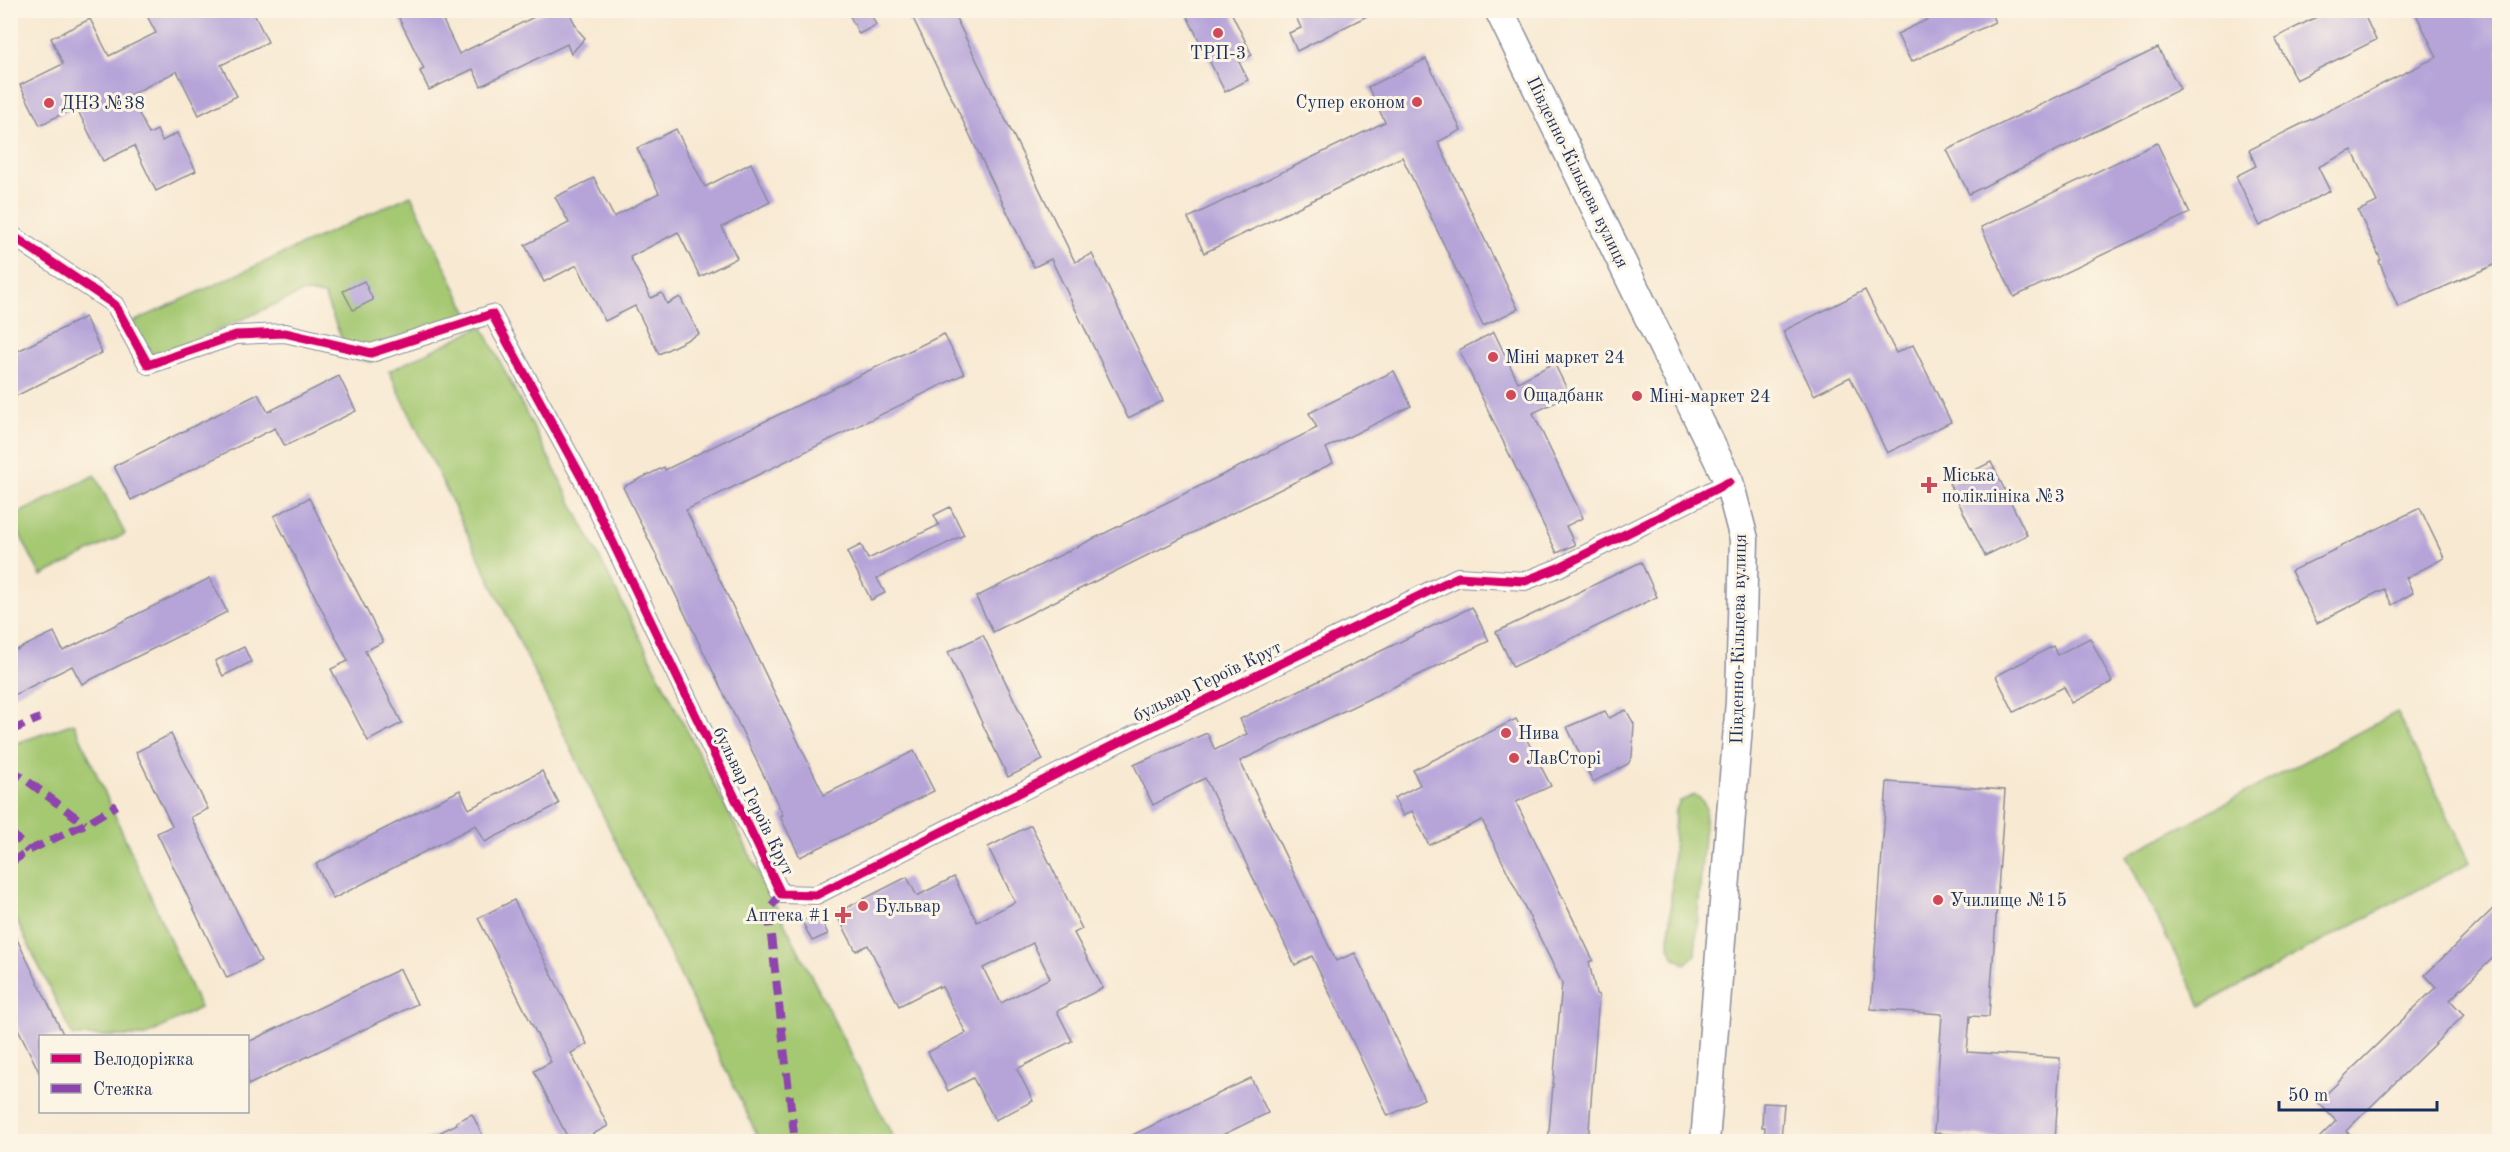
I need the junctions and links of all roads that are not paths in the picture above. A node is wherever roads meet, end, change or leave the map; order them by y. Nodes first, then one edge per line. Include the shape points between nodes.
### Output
1 (1499, 10) edge
2 (10, 234) edge
3 (1729, 482) junction
4 (1705, 1142) edge

1 - 3 main road, Південно-Кільцева вулиця
2 - 3 street, бульвар Героїв Крут via 115,305 148,365 236,334 285,333 372,353 492,314 584,482 781,894 816,895 1458,577 1525,581
3 - 4 main road, Південно-Кільцева вулиця via 1744,539 1740,701

